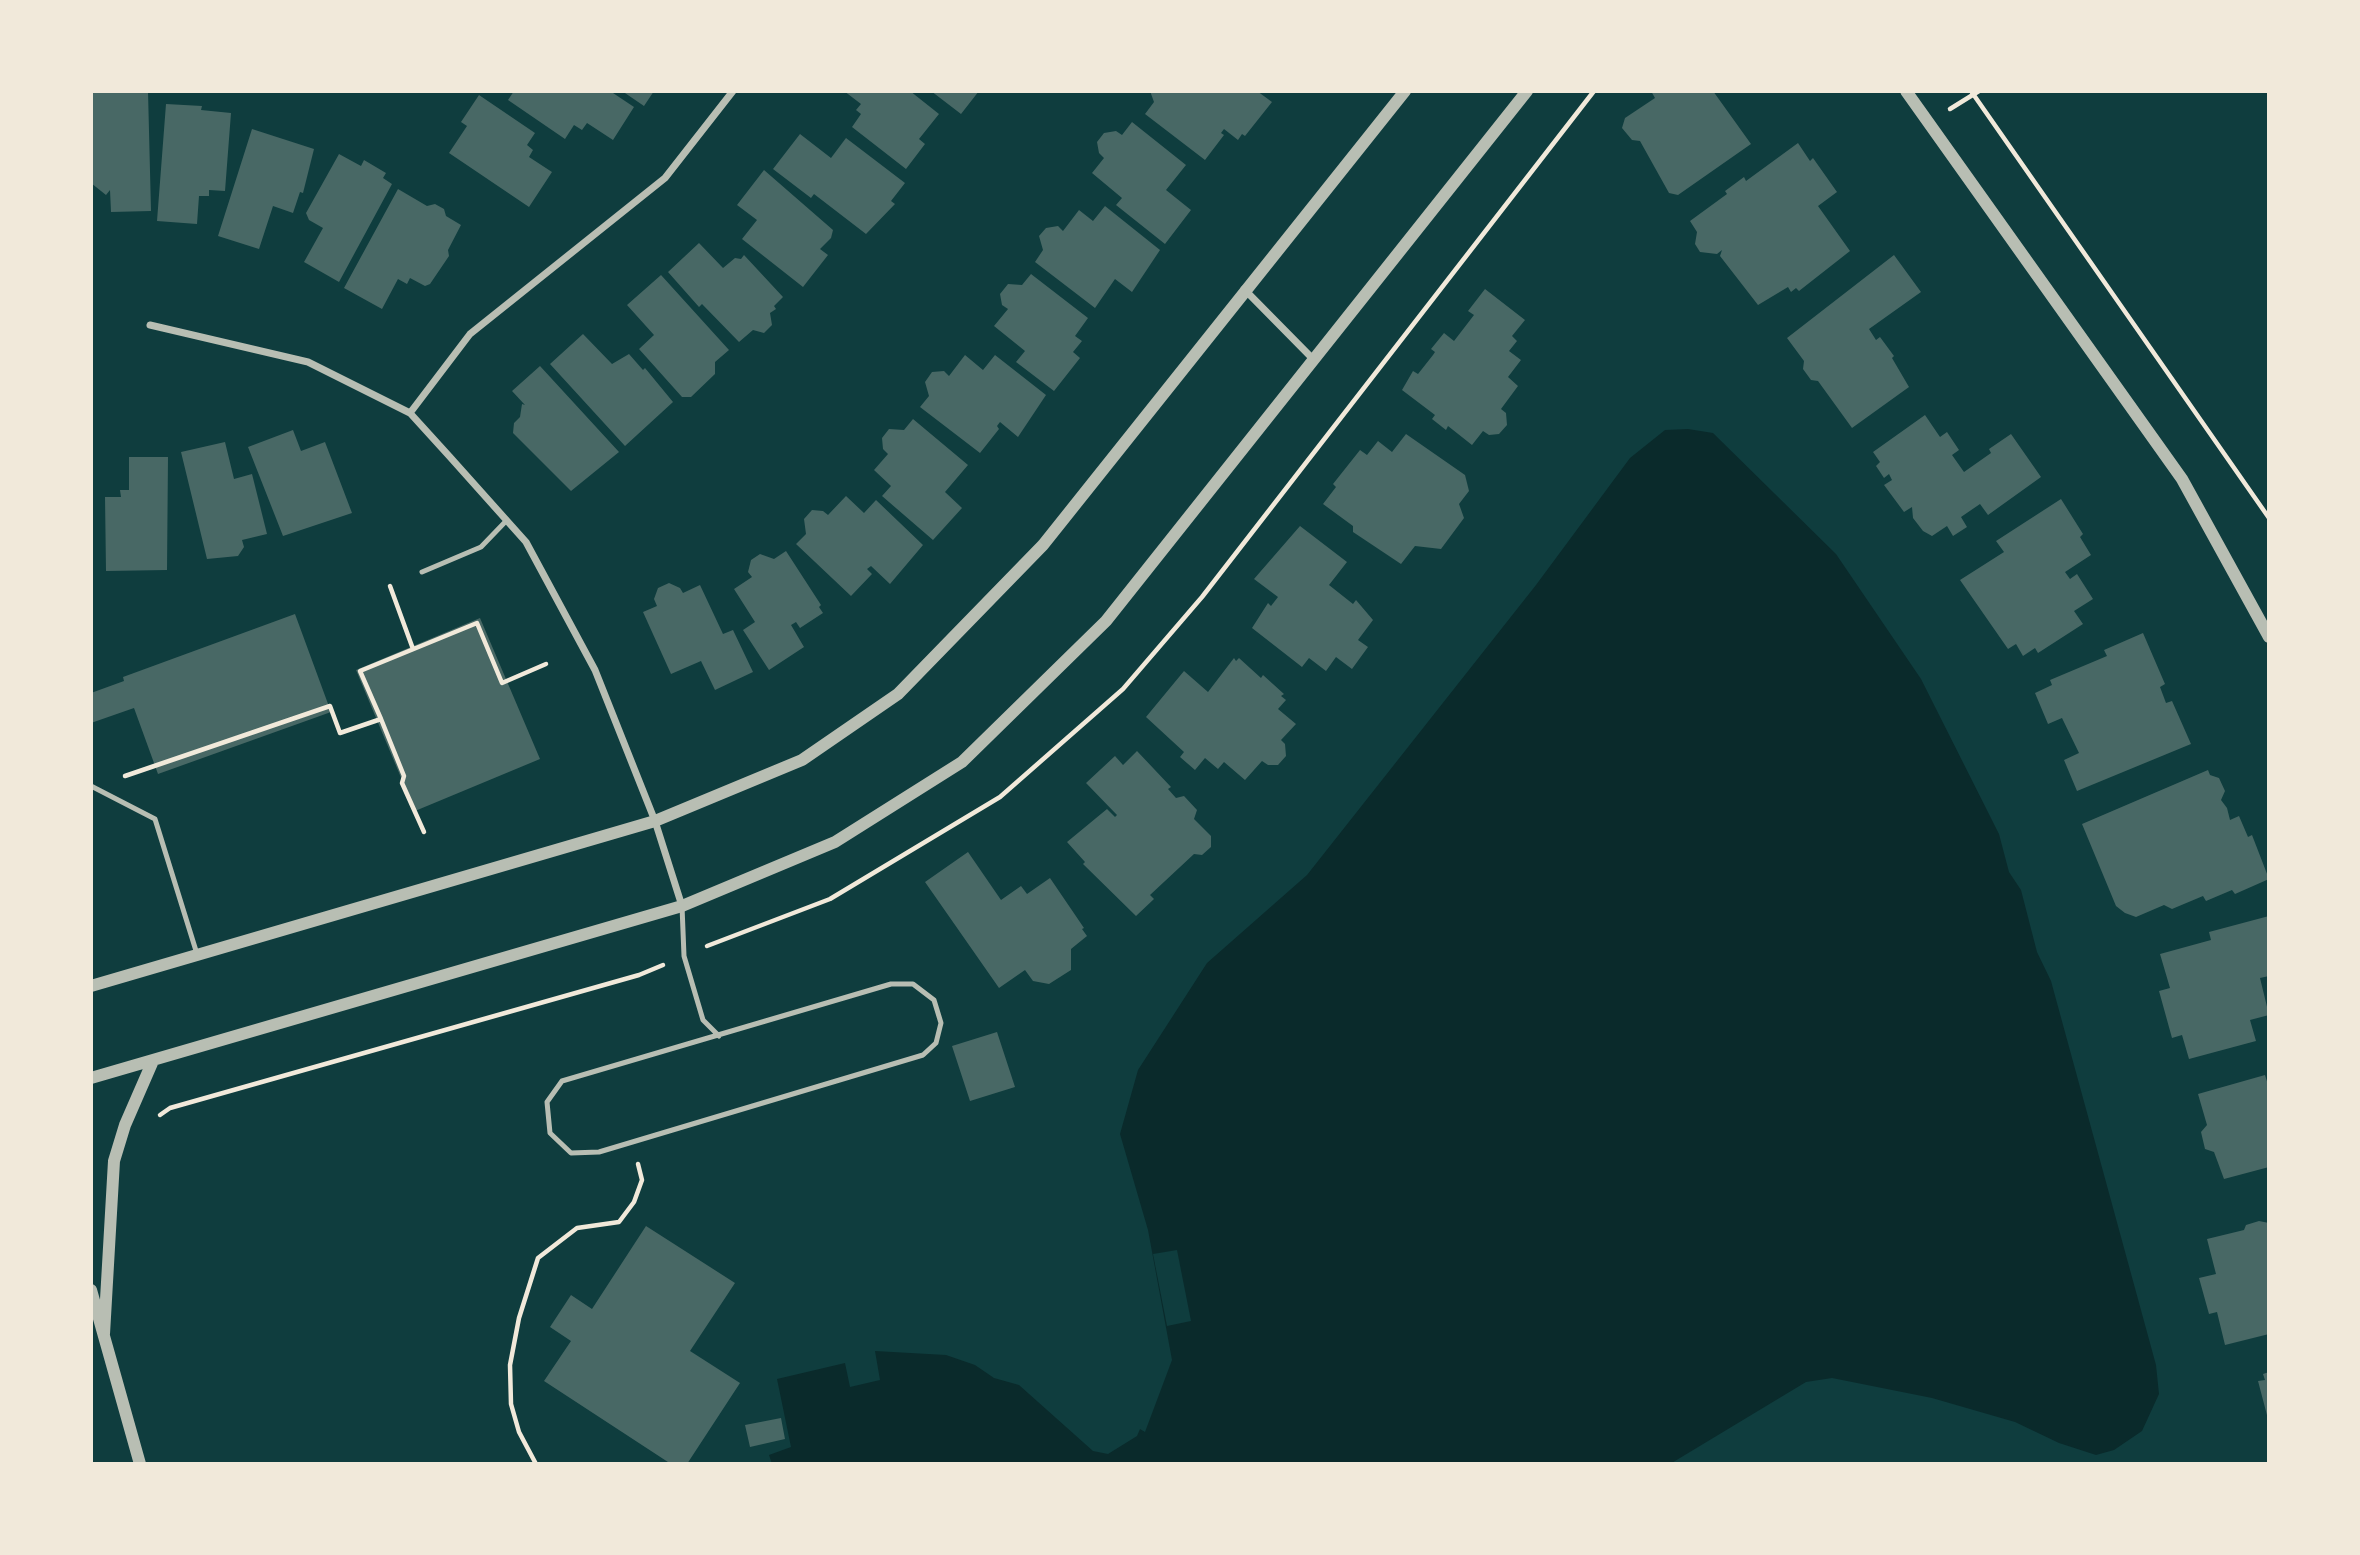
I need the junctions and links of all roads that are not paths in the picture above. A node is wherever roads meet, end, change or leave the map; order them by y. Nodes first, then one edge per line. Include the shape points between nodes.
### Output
1 (733, 91) edge
2 (1405, 91) edge
3 (1527, 91) edge
4 (1906, 91) edge
5 (1244, 289) junction
6 (150, 325) dead end
7 (1312, 358) junction
8 (410, 413) junction
9 (507, 520) junction
10 (422, 572) dead end
11 (2269, 637) edge
12 (92, 786) edge
13 (655, 821) junction
14 (682, 906) junction
15 (197, 954) junction
16 (91, 986) edge
17 (719, 1036) junction
18 (152, 1063) junction
19 (91, 1078) edge
20 (91, 1290) edge
21 (104, 1334) junction
22 (140, 1464) edge

1 - 8 street via 665,178 470,334
2 - 5 street
3 - 7 street
4 - 11 street via 2182,479
5 - 7 street
5 - 13 street via 1042,545 898,694 802,760
6 - 8 street via 308,362
7 - 14 street via 1105,621 962,762 835,842
8 - 9 street
9 - 10 lane via 481,547
9 - 13 street via 526,542 595,670
12 - 15 lane via 155,819
13 - 14 street
13 - 15 street
14 - 17 lane via 684,956 703,1020
14 - 18 street
15 - 16 street
17 - 17 lane via 562,1081 547,1102 550,1133 572,1153 599,1152 923,1055 936,1044 941,1023 933,1000 913,985 891,984
18 - 19 street
18 - 21 street via 114,1161
20 - 21 street
21 - 22 street

